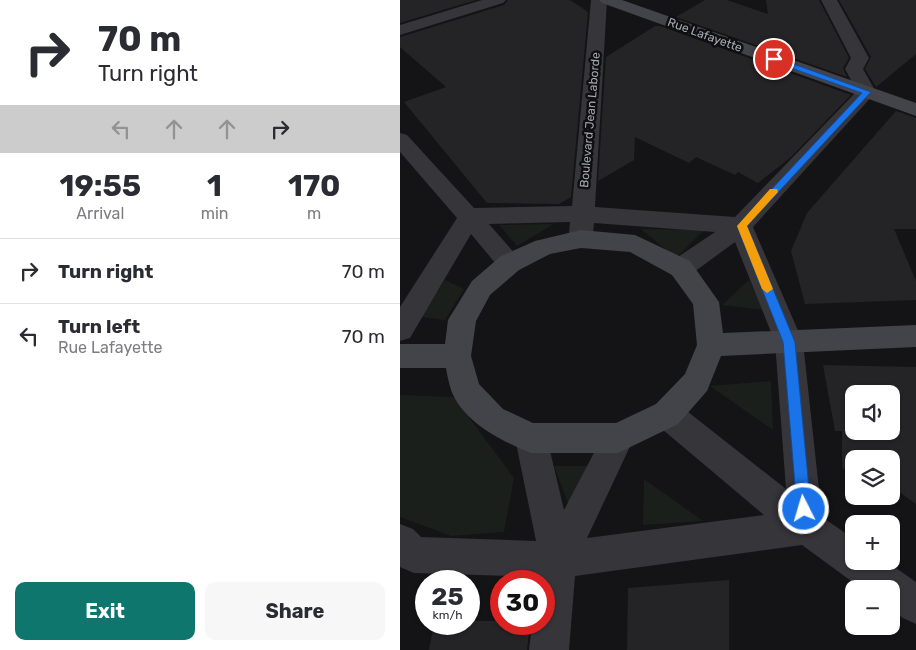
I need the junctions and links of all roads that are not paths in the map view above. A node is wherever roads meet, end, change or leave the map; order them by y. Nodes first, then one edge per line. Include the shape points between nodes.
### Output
1 (498, 0) edge
2 (599, 0) edge
3 (607, 0) edge
4 (829, 0) edge
5 (400, 30) edge
6 (867, 92) junction
7 (916, 110) edge
8 (400, 139) edge
9 (470, 216) junction
10 (742, 226) junction
11 (582, 227) junction
12 (510, 263) junction
13 (680, 268) junction
14 (400, 330) edge
15 (916, 336) edge
16 (789, 342) junction
17 (711, 345) junction
18 (400, 356) edge
19 (457, 356) junction
20 (667, 414) junction
21 (531, 438) junction
22 (618, 438) junction
23 (806, 527) junction
24 (400, 542) edge
25 (845, 555) edge
26 (558, 560) junction
27 (867, 570) edge
28 (916, 604) edge
29 (549, 650) edge

1 - 5 street
2 - 11 street, Boulevard Jean Laborde
3 - 6 main road, Rue Lafayette
4 - 6 street via 860,58 854,69
6 - 7 main road, Rue Lafayette
6 - 10 street
8 - 9 street
9 - 11 street
9 - 12 street
9 - 14 street
10 - 11 street
10 - 13 street
10 - 16 street
11 - 12 main road
11 - 13 main road via 635,244
12 - 19 main road via 481,288 462,320
13 - 17 main road via 706,302
15 - 16 main road
16 - 17 main road
16 - 23 street
17 - 20 main road via 697,382
18 - 19 main road
19 - 21 main road via 466,390 492,420
20 - 22 main road
20 - 23 street
21 - 22 main road
21 - 26 street
22 - 26 street
23 - 25 street
23 - 26 street
24 - 26 street via 414,555
26 - 29 street
27 - 28 street

